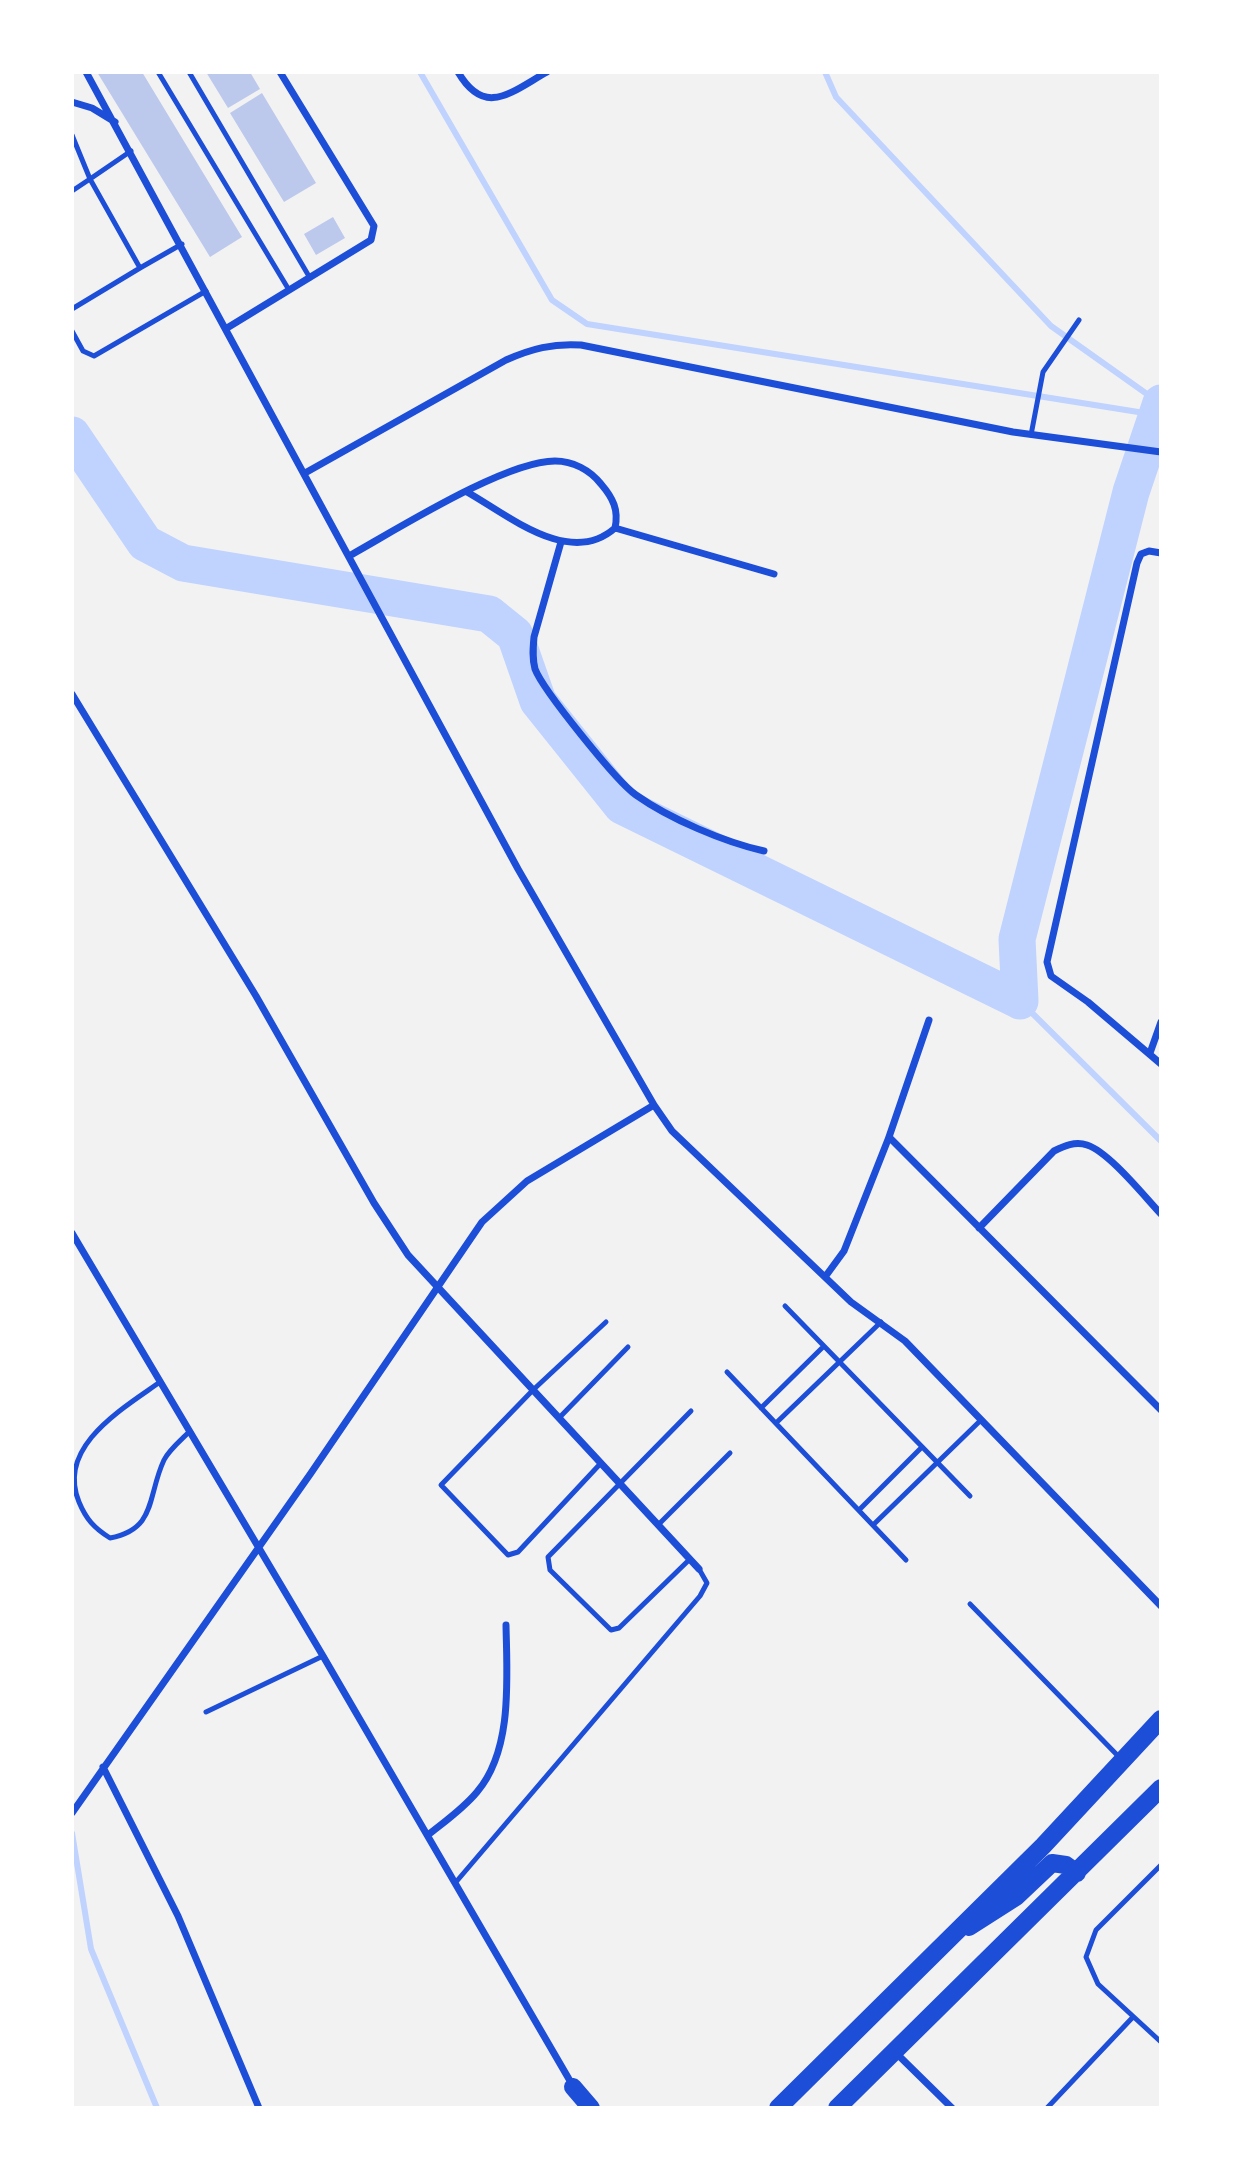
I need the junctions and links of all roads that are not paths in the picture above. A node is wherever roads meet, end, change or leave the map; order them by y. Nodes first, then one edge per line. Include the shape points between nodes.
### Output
1 (86, 72) edge
2 (158, 72) edge
3 (189, 72) edge
4 (280, 72) edge
5 (458, 72) edge
6 (547, 72) edge
7 (72, 102) edge
8 (115, 122) junction
9 (72, 135) edge
10 (131, 150) junction
11 (90, 179) junction
12 (72, 191) edge
13 (181, 244) junction
14 (141, 268) junction
15 (310, 278) junction
16 (206, 290) junction
17 (289, 290) junction
18 (72, 309) edge
19 (1079, 320) dead end
20 (226, 328) junction
21 (72, 331) edge
22 (1031, 435) junction
23 (1160, 452) edge
24 (305, 473) junction
25 (467, 492) junction
26 (615, 528) junction
27 (561, 542) junction
28 (1161, 553) edge
29 (349, 555) junction
30 (774, 574) dead end
31 (72, 694) edge
32 (764, 851) dead end
33 (929, 1020) dead end
34 (1161, 1022) edge
35 (1150, 1053) junction
36 (1161, 1064) edge
37 (653, 1105) junction
38 (889, 1137) junction
39 (1161, 1214) edge
40 (979, 1228) junction
41 (72, 1233) edge
42 (825, 1277) junction
43 (436, 1286) junction
44 (785, 1306) dead end
45 (606, 1322) dead end
46 (881, 1322) junction
47 (824, 1346) junction
48 (628, 1347) dead end
49 (840, 1362) junction
50 (727, 1372) dead end
51 (160, 1382) junction
52 (533, 1390) junction
53 (761, 1408) junction
54 (1161, 1410) edge
55 (691, 1411) dead end
56 (559, 1418) junction
57 (981, 1420) junction
58 (776, 1423) junction
59 (189, 1432) junction
60 (922, 1447) junction
61 (730, 1453) dead end
62 (937, 1462) junction
63 (601, 1463) junction
64 (621, 1485) junction
65 (970, 1496) dead end
66 (859, 1510) junction
67 (658, 1525) junction
68 (873, 1525) junction
69 (257, 1548) junction
70 (690, 1559) junction
71 (906, 1560) dead end
72 (699, 1569) joint
73 (970, 1604) dead end
74 (1161, 1606) edge
75 (506, 1625) dead end
76 (323, 1656) junction
77 (206, 1712) dead end
78 (1161, 1719) edge
79 (1123, 1761) junction
80 (103, 1767) junction
81 (1161, 1788) edge
82 (72, 1813) edge
83 (428, 1835) junction
84 (1161, 1865) edge
85 (1077, 1873) junction
86 (456, 1882) junction
87 (940, 1946) junction
88 (1133, 2017) junction
89 (1161, 2042) edge
90 (894, 2052) junction
91 (573, 2087) junction
92 (259, 2108) edge
93 (586, 2108) edge
94 (591, 2108) edge
95 (778, 2108) edge
96 (836, 2108) edge
97 (952, 2108) edge
98 (1047, 2108) edge

1 - 8 street
2 - 17 lane
3 - 15 lane
4 - 15 street via 374,226 372,240
5 - 6 street via 469,90 493,99
7 - 8 street
8 - 10 street
9 - 11 lane
10 - 11 lane
10 - 13 street
11 - 12 lane
11 - 14 lane
13 - 14 lane
13 - 16 street
14 - 18 lane
15 - 17 street
16 - 20 street
16 - 21 lane via 94,356 83,351
17 - 20 street
19 - 22 lane via 1043,372
20 - 24 street
22 - 23 street
22 - 24 street via 559,344 506,360
24 - 29 street
25 - 26 street via 537,462 570,463 583,468 608,492 615,504
25 - 27 street
25 - 29 street
26 - 27 street via 596,541
26 - 30 street
27 - 32 street via 534,637 534,661 542,682 611,771 635,794 740,846
28 - 35 street via 1140,554 1137,563 1048,970
29 - 37 street via 517,869
31 - 43 street via 256,996 374,1203 408,1255
33 - 38 street
34 - 35 street
35 - 36 street
37 - 42 street via 672,1131
37 - 43 street via 513,1192 482,1222
38 - 40 street
38 - 42 street via 844,1251
39 - 40 street via 1101,1153 1086,1144 1069,1144 1054,1151
40 - 54 street
41 - 51 street
42 - 46 street
43 - 52 street
43 - 69 street
44 - 47 lane
45 - 52 lane
46 - 49 lane
46 - 57 street
47 - 49 lane
47 - 53 lane
48 - 56 lane
49 - 58 lane
49 - 60 lane
50 - 53 lane
51 - 59 street
51 - 59 lane via 116,1413 77,1457 74,1490 93,1528 110,1538 130,1534 150,1511 165,1457
52 - 56 street
52 - 63 lane via 444,1480 440,1485 445,1492 508,1555 518,1552
53 - 58 lane
55 - 64 lane
56 - 63 street
57 - 62 lane
57 - 74 street
58 - 66 lane
59 - 69 street
60 - 62 lane
60 - 66 lane
61 - 67 lane
62 - 65 lane
62 - 68 lane
63 - 64 street
64 - 67 street
64 - 70 lane via 548,1557 550,1570 611,1630 619,1628
66 - 68 lane
67 - 70 street
68 - 71 lane
69 - 76 street
69 - 80 street
70 - 72 street
72 - 86 lane via 707,1583 700,1596
73 - 79 lane
75 - 83 street via 507,1679 496,1756 477,1792
76 - 77 lane
76 - 83 street
78 - 79 main road
79 - 87 main road
80 - 82 street
80 - 92 street via 178,1916
81 - 85 main road
83 - 86 street
84 - 88 lane via 1096,1930 1086,1957 1098,1984
85 - 87 main road via 1052,1863 1006,1904
85 - 90 main road
86 - 91 street
87 - 95 main road
88 - 89 lane
88 - 98 lane
90 - 96 main road
90 - 97 street
91 - 93 street
91 - 94 main road

